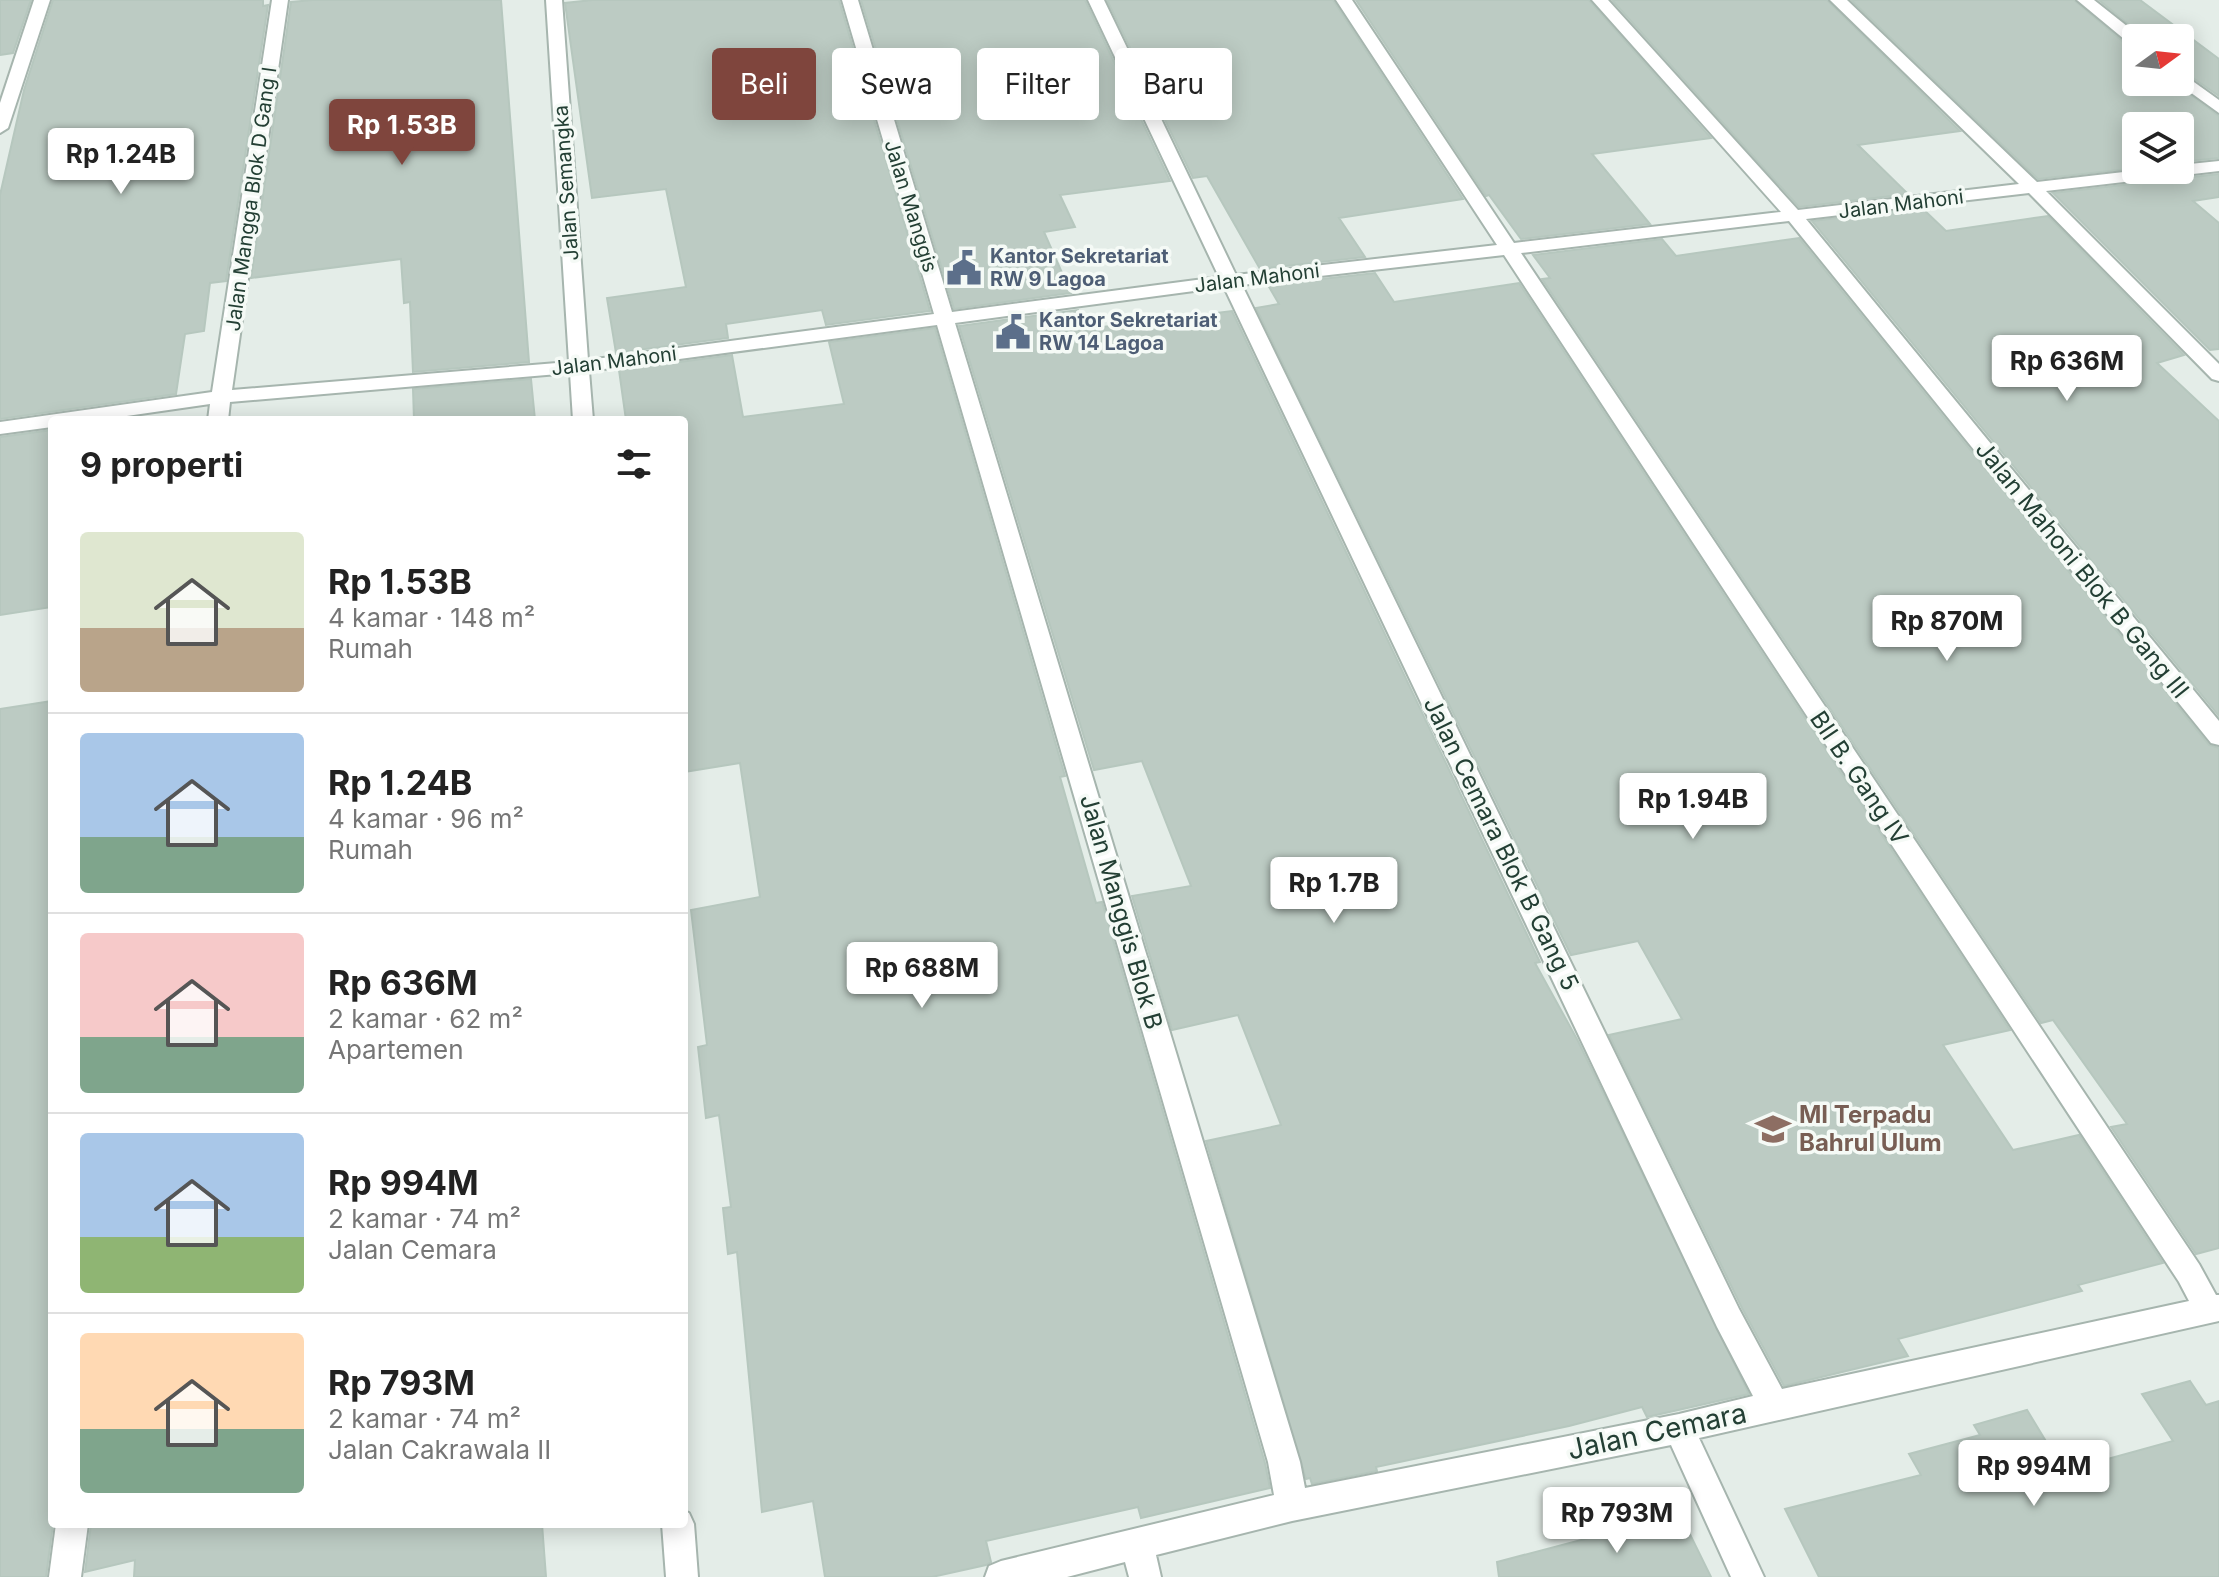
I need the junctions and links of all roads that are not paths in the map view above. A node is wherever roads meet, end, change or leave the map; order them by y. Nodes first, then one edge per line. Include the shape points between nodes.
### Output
1 (42, 0) edge
2 (280, 0) edge
3 (554, 0) edge
4 (850, 0) edge
5 (1096, 0) edge
6 (1344, 0) edge
7 (1600, 0) edge
8 (1838, 0) edge
9 (2085, 0) edge
10 (2122, 30) edge
11 (2194, 88) edge
12 (2219, 108) edge
13 (0, 128) edge
14 (2219, 166) edge
15 (2034, 189) junction
16 (1794, 216) junction
17 (1507, 248) junction
18 (1231, 281) junction
19 (946, 318) junction
20 (578, 367) junction
21 (2219, 375) edge
22 (220, 397) junction
23 (84, 416) edge
24 (218, 416) edge
25 (583, 416) edge
26 (48, 421) edge
27 (0, 428) edge
28 (2219, 737) edge
29 (2214, 1308) edge
30 (1774, 1405) junction
31 (1679, 1429) junction
32 (1292, 1506) junction
33 (71, 1528) edge
34 (678, 1528) edge
35 (1138, 1545) junction
36 (65, 1577) edge
37 (682, 1577) edge
38 (1001, 1577) edge
39 (1145, 1577) edge
40 (1748, 1577) edge

1 - 13 street
2 - 22 street, Jalan Mangga Blok D Gang I
3 - 20 street, Jalan Semangka
4 - 19 street, Jalan Manggis
5 - 18 street, Jalan Cemara Blok B Gang 5
6 - 17 street, BII B. Gang IV
7 - 16 street, Jalan Mahoni Blok B Gang III
8 - 15 street
9 - 10 street
11 - 12 street
14 - 15 street, Jalan Mahoni
15 - 16 street, Jalan Mahoni
15 - 21 street
16 - 17 street, Jalan Mahoni
16 - 28 street, Jalan Mahoni Blok B Gang III
17 - 18 street, Jalan Mahoni
17 - 29 street, BII B. Gang IV
18 - 19 street, Jalan Mahoni
18 - 30 street, Jalan Cemara Blok B Gang 5
19 - 20 street, Jalan Mahoni
19 - 32 street, Jalan Manggis Blok B via 1284,1462
20 - 22 street, Jalan Mahoni
20 - 25 street, Jalan Semangka
22 - 23 street, Jalan Mahoni
22 - 24 street, Jalan Mangga Blok D Gang I
26 - 27 street, Jalan Mahoni
29 - 30 street, Jalan Cemara
30 - 31 street, Jalan Cemara
31 - 32 street, Jalan Cemara
31 - 40 street
32 - 35 street, Jalan Cemara
33 - 36 street
34 - 37 street
35 - 38 street, Jalan Cemara
35 - 39 street

